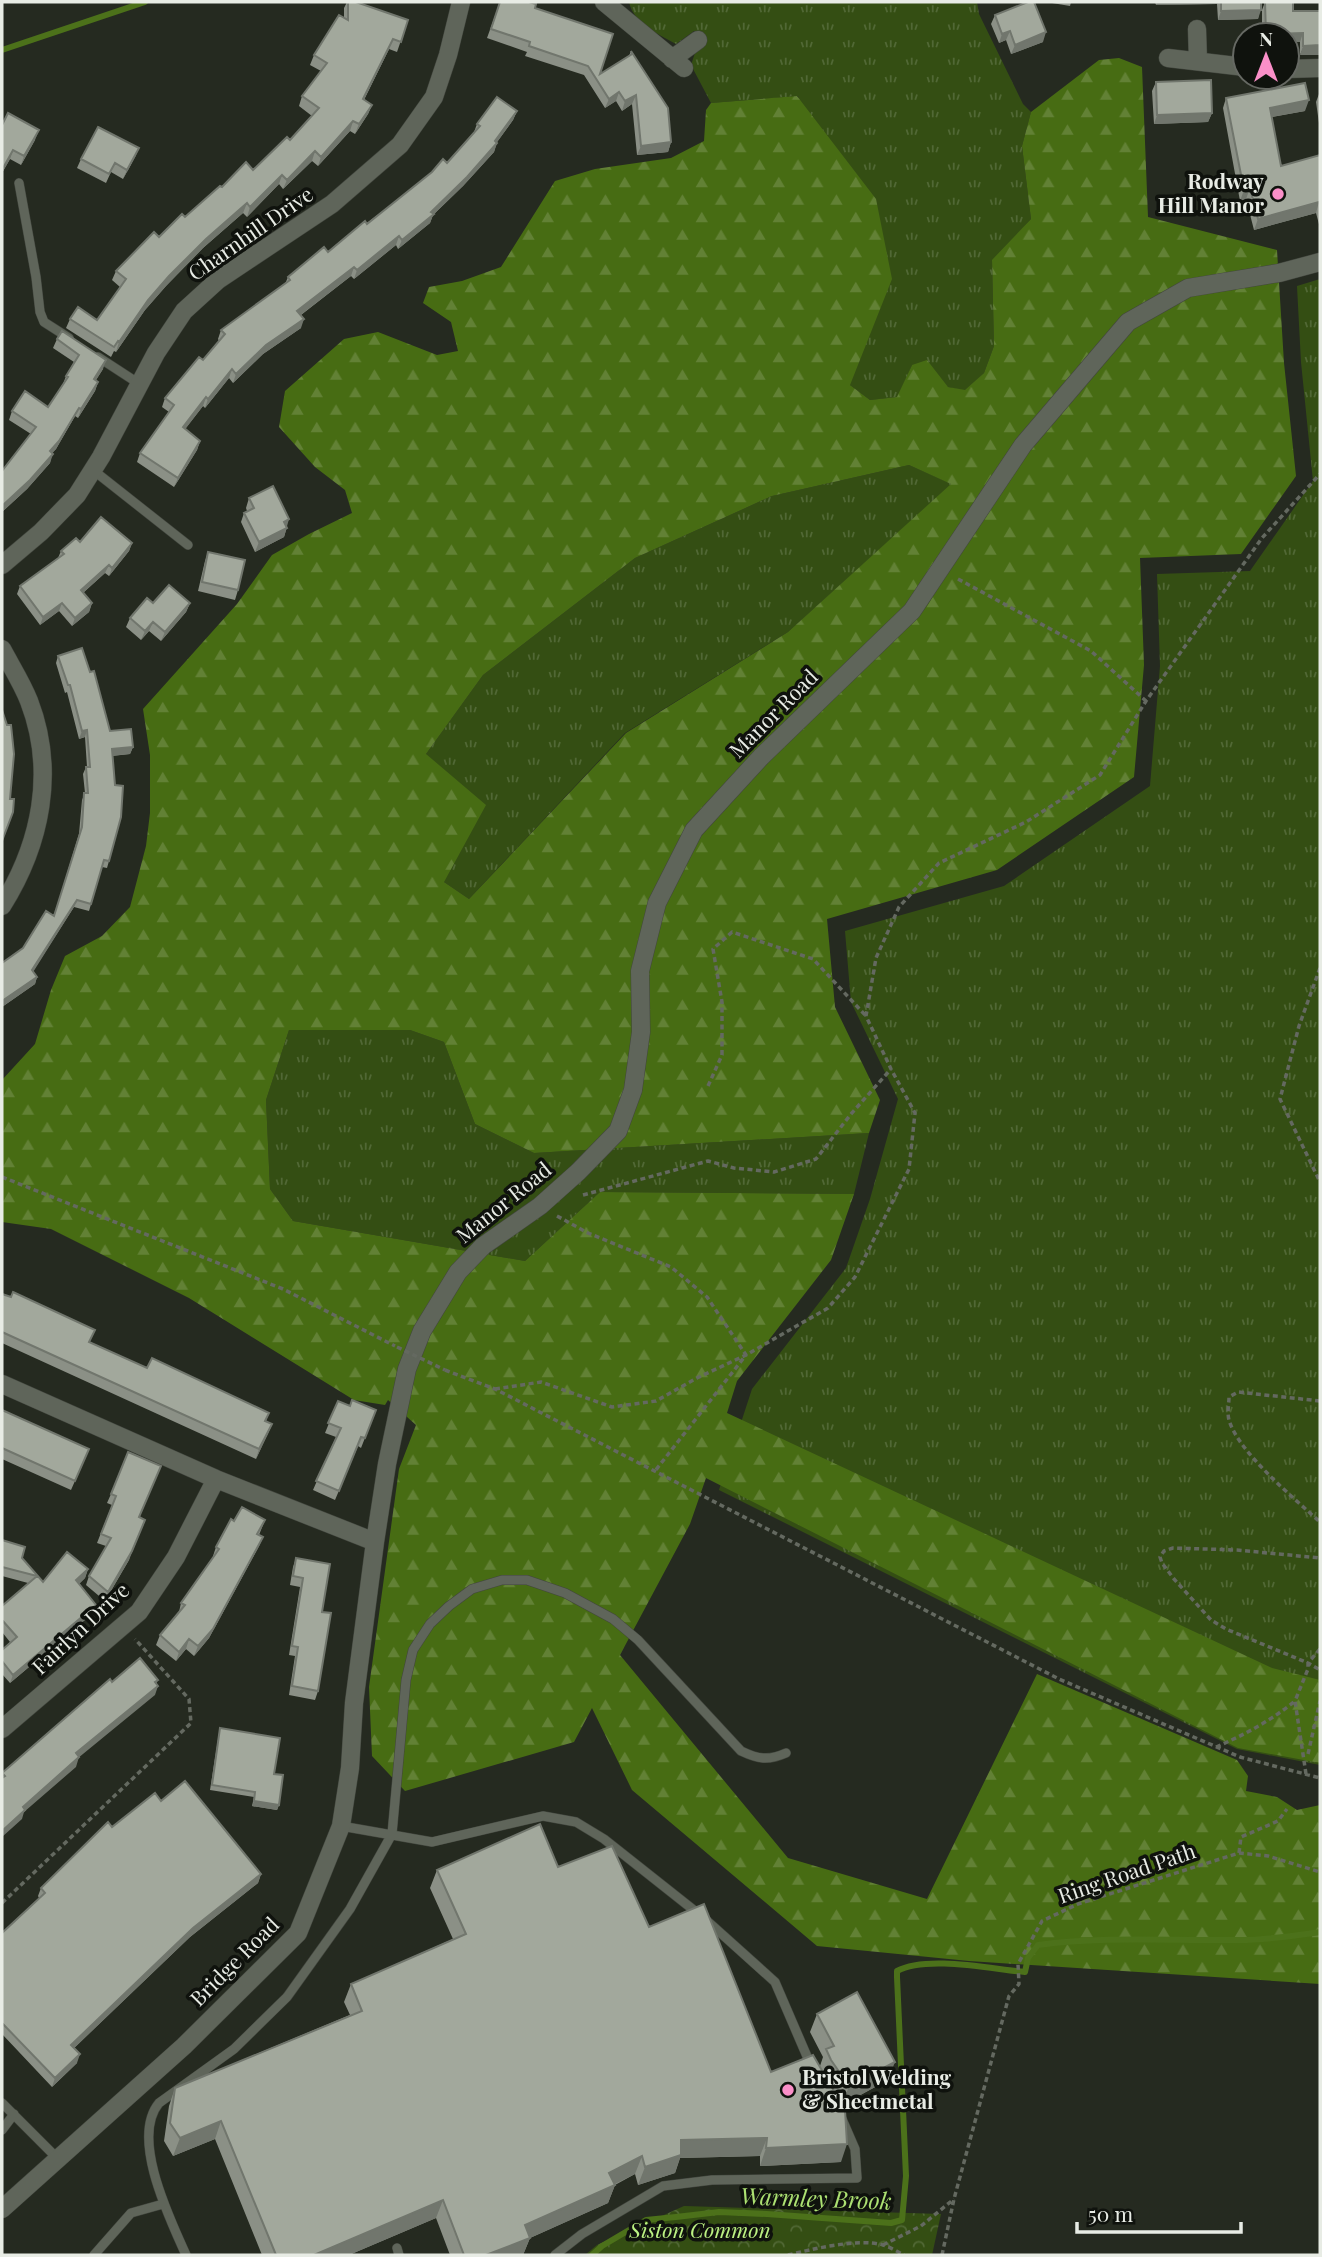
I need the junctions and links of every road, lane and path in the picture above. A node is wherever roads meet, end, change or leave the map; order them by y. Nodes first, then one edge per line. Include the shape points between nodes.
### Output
1 (461, 2) edge
2 (604, 2) edge
3 (1197, 29) dead end
4 (698, 40) dead end
5 (1168, 58) dead end
6 (1198, 61) junction
7 (1231, 65) edge
8 (1320, 68) edge
9 (1301, 69) edge
10 (19, 183) dead end
11 (1320, 262) edge
12 (76, 343) edge
13 (87, 350) edge
14 (141, 385) junction
15 (93, 470) junction
16 (1320, 474) edge
17 (188, 544) dead end
18 (2, 565) edge
19 (940, 569) junction
20 (2, 649) edge
21 (1146, 701) junction
22 (2, 906) edge
23 (1320, 968) edge
24 (866, 1016) junction
25 (891, 1069) junction
26 (708, 1086) dead end
27 (2, 1177) edge
28 (1320, 1182) edge
29 (579, 1196) dead end
30 (540, 1206) junction
31 (747, 1355) junction
32 (2, 1384) edge
33 (495, 1389) junction
34 (1320, 1401) edge
35 (655, 1471) junction
36 (216, 1479) junction
37 (1320, 1522) edge
38 (375, 1542) junction
39 (1320, 1558) edge
40 (124, 1626) junction
41 (1320, 1649) edge
42 (1308, 1663) junction
43 (1320, 1670) edge
44 (1295, 1701) junction
45 (1320, 1701) edge
46 (2, 1728) edge
47 (1216, 1747) junction
48 (786, 1753) dead end
49 (1308, 1754) dead end
50 (1306, 1774) junction
51 (1320, 1778) edge
52 (1287, 1809) dead end
53 (341, 1826) junction
54 (392, 1834) junction
55 (1239, 1853) junction
56 (1320, 1872) edge
57 (2, 1903) edge
58 (818, 2081) edge
59 (2, 2103) edge
60 (840, 2113) edge
61 (14, 2114) junction
62 (2, 2130) edge
63 (58, 2159) junction
64 (954, 2199) junction
65 (163, 2204) junction
66 (2, 2209) edge
67 (883, 2245) junction
68 (94, 2255) edge
69 (186, 2255) edge
70 (555, 2255) edge
71 (788, 2255) edge
72 (904, 2255) edge
73 (943, 2255) edge

1 - 14 street, Charnhill Drive via 434,97 400,145 332,204 218,280 184,311
2 - 4 street via 678,64
3 - 6 street
5 - 6 street
6 - 7 street
8 - 9 street
10 - 12 lane via 40,313 44,322
11 - 19 street, Manor Road via 1188,288 1129,322 1023,445
13 - 14 lane
14 - 15 street, Charnhill Drive
15 - 17 lane
15 - 18 street, Charnhill Drive via 77,495 41,533
16 - 21 path via 1262,538
19 - 21 path via 1091,651
19 - 30 street, Manor Road via 912,611 761,757 694,830 657,904 640,971 641,1031 633,1090 618,1131
20 - 22 street via 29,700 42,745 43,799 30,848
21 - 24 path via 1100,775 1026,822 939,863 899,907 876,958
23 - 28 path via 1280,1099
24 - 25 path
24 - 26 path via 813,959 732,932 713,949 722,1002 722,1055
25 - 29 path via 816,1159 775,1172 708,1161
25 - 31 path via 915,1112 909,1169 855,1277 828,1308
27 - 33 path, bridge via 283,1289 445,1370
30 - 31 path via 588,1233 671,1267 707,1297
30 - 38 street, Manor Road via 483,1246 458,1272 422,1331 407,1369
31 - 33 path via 656,1401 612,1407 541,1382
31 - 35 path
32 - 36 street
33 - 35 path
34 - 37 path via 1238,1392 1228,1397 1228,1419 1243,1444
35 - 47 path via 1059,1679
36 - 38 street
36 - 40 street, Fairlyn Drive via 176,1557 139,1612
38 - 53 street, Bridge Road
39 - 42 path via 1173,1548 1160,1557 1211,1620
40 - 46 street, Fairlyn Drive
40 - 57 path via 190,1699 191,1723
41 - 42 path
42 - 43 path
42 - 44 path
44 - 47 path
44 - 50 path
45 - 49 path
47 - 50 path
48 - 54 lane via 757,1759 741,1751 613,1619 565,1593 527,1580 502,1580 472,1589 449,1606 412,1650
50 - 51 path
52 - 55 path via 1278,1821 1241,1837
53 - 54 lane
53 - 63 street, Bridge Road via 298,1933 184,2046
54 - 58 lane via 432,1843 544,1815 576,1822 595,1833 705,1919 775,1982
54 - 65 lane via 350,1909 286,1997 234,2049 152,2112 148,2127
55 - 56 path, Ring Road Path via 1268,1856
55 - 64 path, Ring Road Path via 1078,1904 1042,1921 1018,1964 1019,1984 1009,1996
59 - 61 lane
60 - 70 lane via 855,2149 857,2179 712,2180 663,2186
61 - 62 lane
61 - 63 lane
63 - 66 street, Bridge Road
64 - 67 path via 921,2226
64 - 73 path, Ring Road Path
65 - 68 lane via 131,2213
65 - 69 lane
67 - 71 path via 828,2246
67 - 72 path

